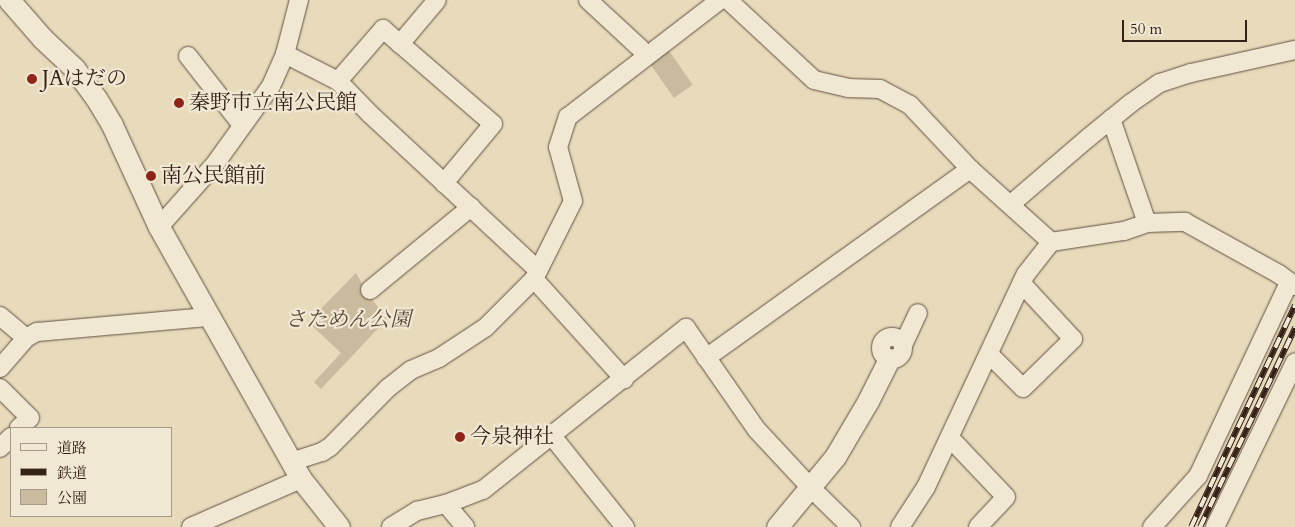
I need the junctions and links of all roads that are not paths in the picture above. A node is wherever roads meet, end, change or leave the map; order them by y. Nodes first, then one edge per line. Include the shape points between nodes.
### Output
1 (9, 0) edge
2 (299, 0) edge
3 (437, 0) edge
4 (588, 0) edge
5 (720, 0) edge
6 (728, 0) edge
7 (400, 44) junction
8 (641, 49) dead end
9 (1295, 50) edge
10 (284, 54) junction
11 (188, 56) dead end
12 (338, 81) junction
13 (1111, 119) junction
14 (242, 125) junction
15 (970, 169) junction
16 (444, 183) junction
17 (1011, 204) junction
18 (470, 207) junction
19 (1147, 223) junction
20 (160, 227) junction
21 (1051, 242) junction
22 (536, 275) junction
23 (1022, 284) junction
24 (1292, 285) edge
25 (370, 290) dead end
26 (918, 313) dead end
27 (0, 316) edge
28 (210, 317) junction
29 (26, 338) junction
30 (896, 352) joint
31 (989, 354) junction
32 (706, 358) junction
33 (1295, 362) edge
34 (0, 368) edge
35 (624, 379) junction
36 (0, 388) edge
37 (20, 427) edge
38 (552, 436) junction
39 (10, 438) edge
40 (950, 438) junction
41 (0, 448) edge
42 (296, 470) junction
43 (811, 488) junction
44 (446, 504) junction
45 (191, 527) edge
46 (339, 527) edge
47 (390, 527) edge
48 (465, 527) edge
49 (625, 527) edge
50 (777, 527) edge
51 (851, 527) edge
52 (900, 527) edge
53 (978, 527) edge
54 (1152, 527) edge
55 (1215, 527) edge

1 - 20 street via 74,68 96,98
2 - 10 street
3 - 7 street
4 - 8 street
5 - 22 street via 568,117 558,147 573,201
6 - 15 street via 814,80 848,88 880,89 910,105
7 - 12 street via 383,29
7 - 16 street via 493,124
9 - 13 street via 1191,73 1160,84
10 - 12 street
10 - 14 street via 271,86
11 - 14 street
12 - 16 street
13 - 17 street
13 - 19 street
14 - 20 street via 215,164
15 - 17 street
15 - 32 street
16 - 18 street
17 - 21 street
18 - 22 street
18 - 25 street
19 - 21 street via 1124,231
19 - 24 street via 1176,221 1194,225 1279,274
20 - 28 street
21 - 23 street via 1032,265
22 - 35 street
22 - 42 street via 486,327 439,358 411,370 388,388 330,447
23 - 31 street
23 - 31 street via 1073,339 1023,388
24 - 54 street via 1198,476
26 - 30 street
27 - 29 street
28 - 29 street via 46,330
28 - 42 street
29 - 34 street
30 - 43 street via 835,457
31 - 40 street
32 - 35 street via 686,328
32 - 43 street via 757,430
33 - 55 street
35 - 38 street
36 - 37 street via 30,418
38 - 44 street via 483,490
38 - 49 street
39 - 41 street
40 - 52 street via 926,487
40 - 53 street via 1006,497
42 - 45 street
42 - 46 street
43 - 50 street
43 - 51 street
44 - 47 street via 417,511
44 - 48 street

